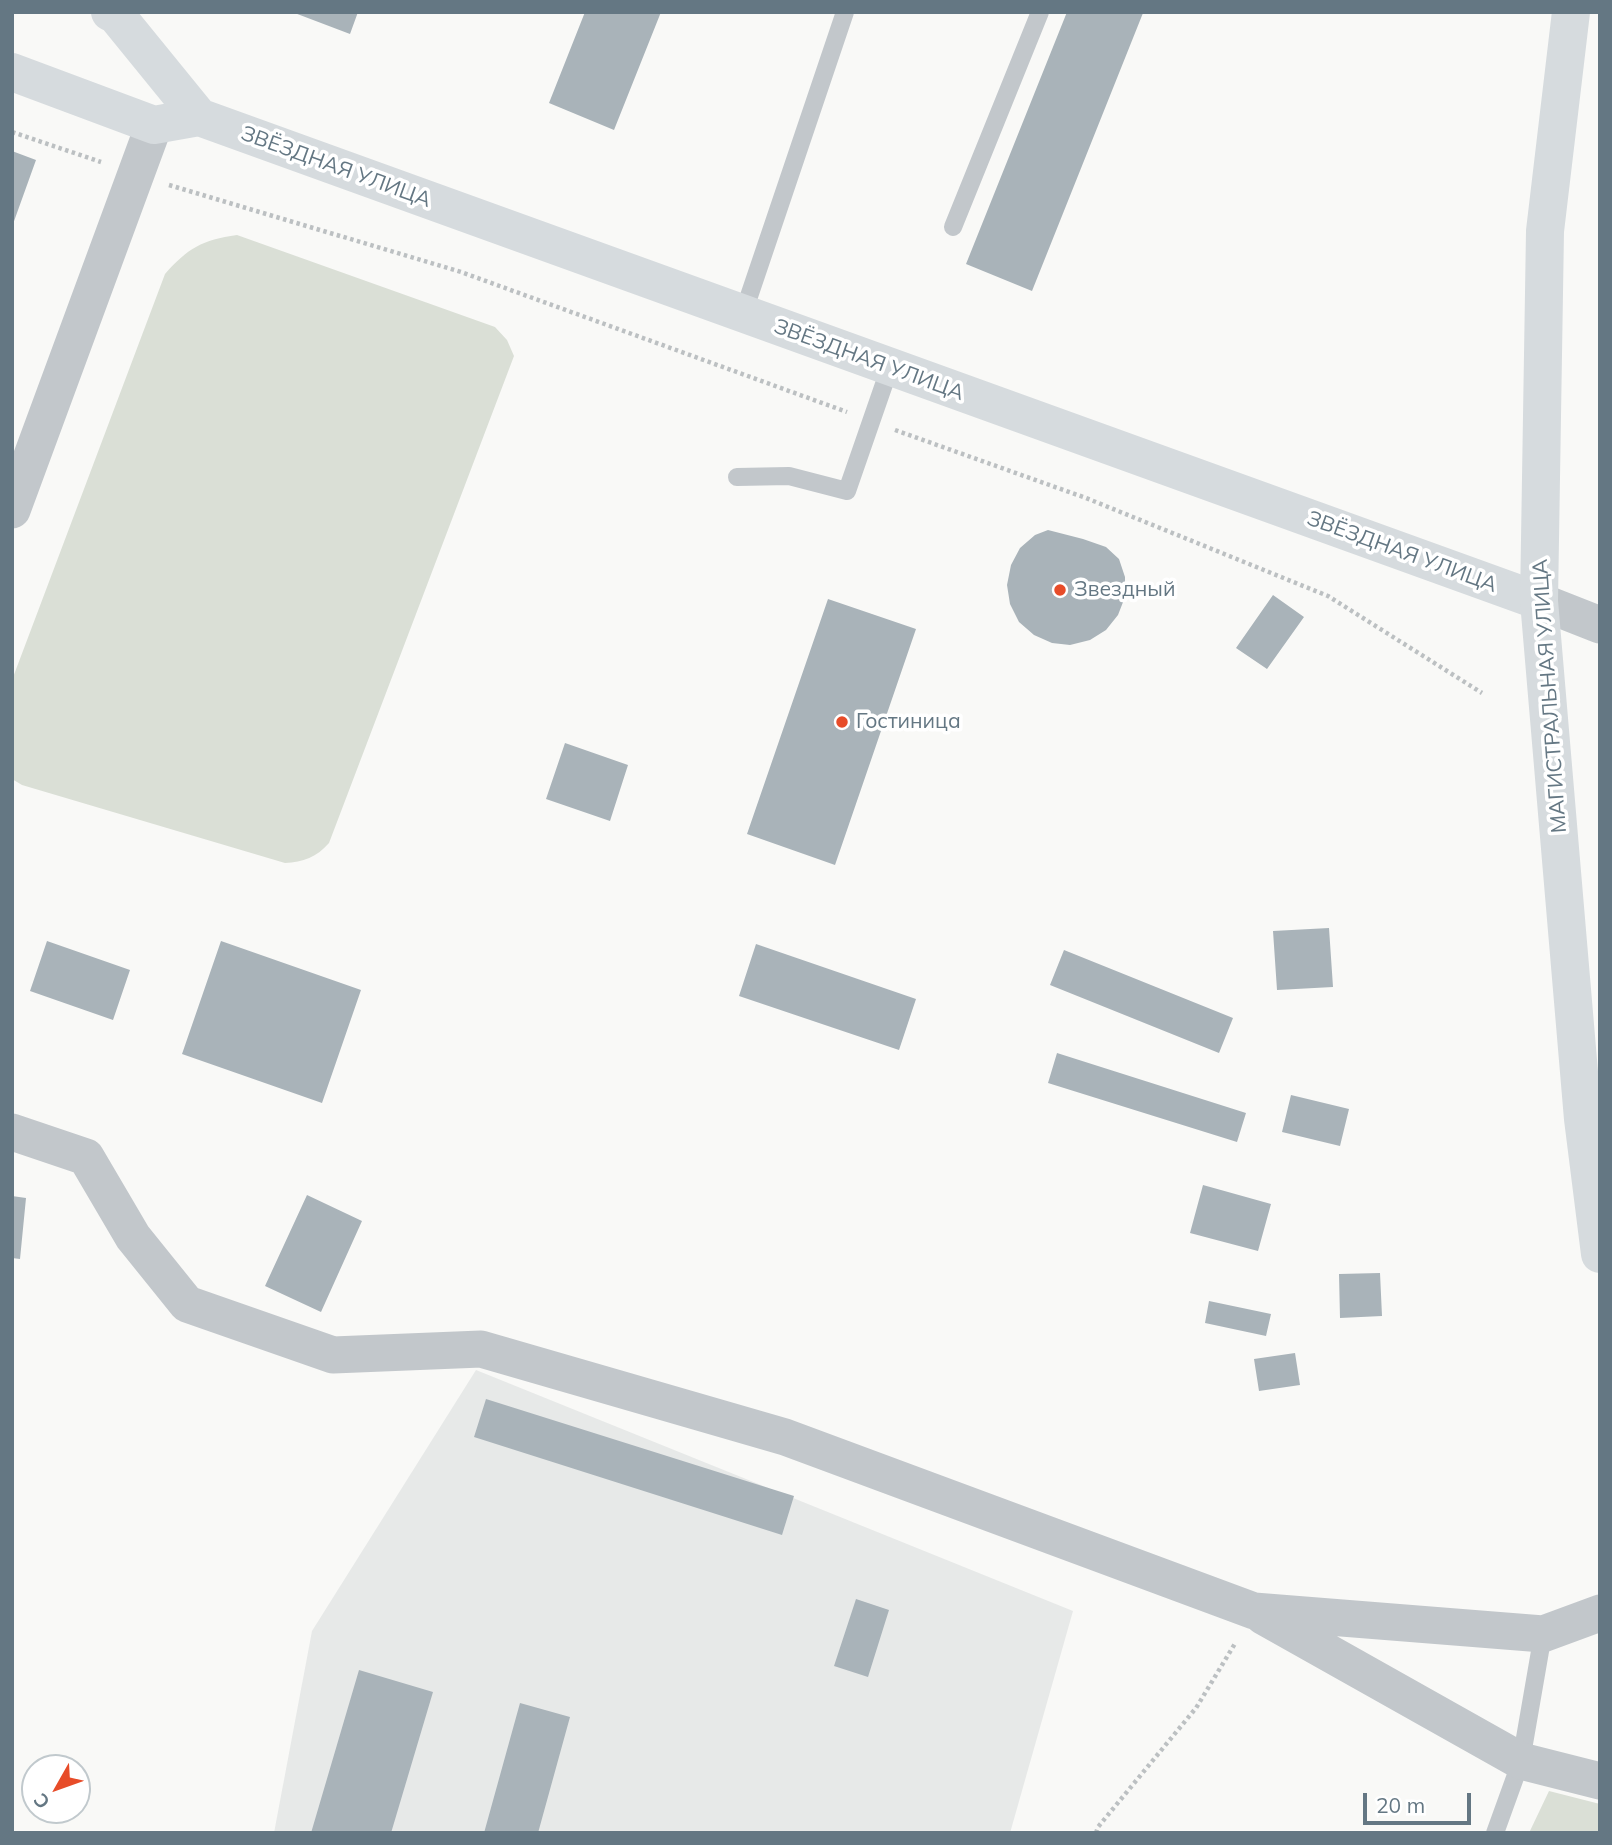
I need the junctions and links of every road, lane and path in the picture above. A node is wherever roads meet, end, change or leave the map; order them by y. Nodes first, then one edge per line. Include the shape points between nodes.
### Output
1 (110, 12) edge
2 (845, 12) edge
3 (1040, 12) edge
4 (1571, 12) edge
5 (12, 72) edge
6 (199, 117) junction
7 (154, 125) junction
8 (12, 132) edge
9 (136, 174) junction
10 (953, 227) dead end
11 (743, 314) junction
12 (890, 367) junction
13 (870, 421) junction
14 (737, 477) dead end
15 (12, 510) edge
16 (1539, 601) junction
17 (1600, 625) edge
18 (1482, 693) dead end
19 (12, 1132) edge
20 (1600, 1254) edge
21 (1254, 1611) junction
22 (1600, 1613) edge
23 (1543, 1634) junction
24 (1521, 1761) junction
25 (1600, 1781) edge
26 (1096, 1833) edge
27 (1495, 1833) edge

1 - 6 street
2 - 11 lane
3 - 10 lane
4 - 16 street, МАГИСТРАЛЬНАЯ УЛИЦА via 1545,231
5 - 7 street
6 - 7 street
6 - 11 street, ЗВЁЗДНАЯ УЛИЦА
7 - 9 street
8 - 9 path
9 - 13 path via 461,272
9 - 15 street
11 - 12 street, ЗВЁЗДНАЯ УЛИЦА
12 - 13 lane
12 - 16 street, ЗВЁЗДНАЯ УЛИЦА
13 - 14 lane via 847,491 789,476
13 - 18 path via 1086,498 1328,597
16 - 17 street
16 - 20 street, МАГИСТРАЛЬНАЯ УЛИЦА via 1583,1119
19 - 21 street via 86,1157 133,1237 187,1304 333,1355 481,1349 785,1437
21 - 23 street
21 - 24 street
21 - 26 path via 1196,1708
22 - 23 street
23 - 24 lane
24 - 25 street
24 - 27 lane

